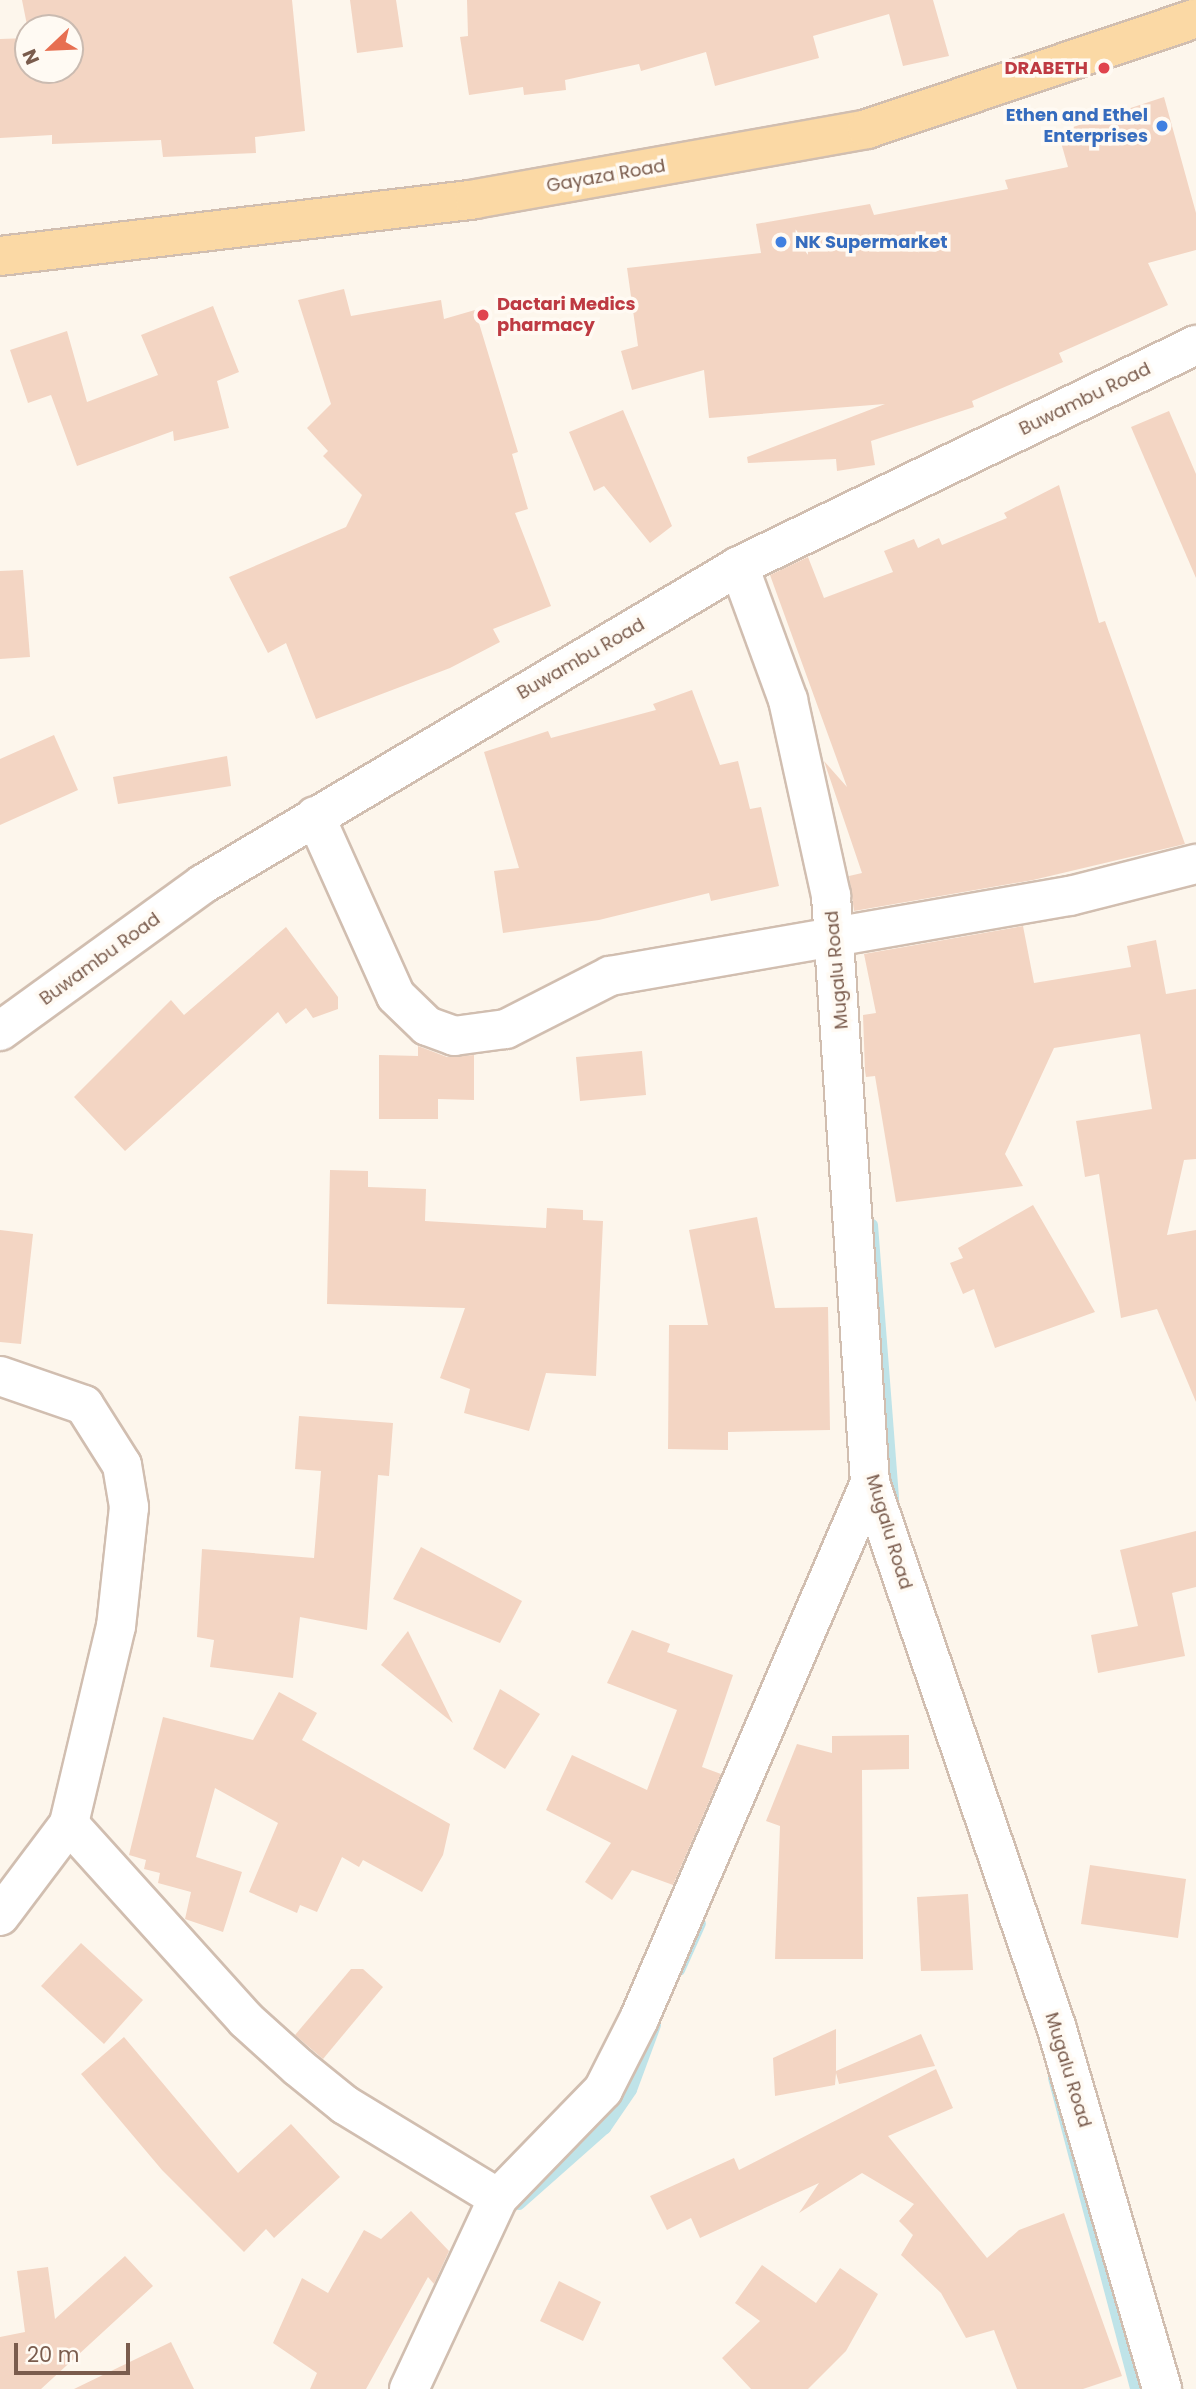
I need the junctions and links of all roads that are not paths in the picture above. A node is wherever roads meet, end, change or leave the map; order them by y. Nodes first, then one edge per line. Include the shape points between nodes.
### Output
1 (1196, 18) edge
2 (0, 256) edge
3 (1196, 345) edge
4 (740, 566) junction
5 (315, 816) junction
6 (1196, 864) edge
7 (835, 939) junction
8 (0, 1031) edge
9 (0, 1376) edge
10 (870, 1483) junction
11 (69, 1824) junction
12 (0, 1916) edge
13 (498, 2198) junction
14 (409, 2389) edge
15 (1162, 2389) edge

1 - 2 main road, Gayaza Road via 867,128 475,199
3 - 4 street, Buwambu Road
4 - 5 street, Buwambu Road
4 - 7 street, Mugalu Road via 788,700 815,799
5 - 7 street via 396,996 427,1026 454,1036 506,1030 610,976
5 - 8 street, Buwambu Road via 203,884
6 - 7 street via 1070,896
7 - 10 street, Mugalu Road
9 - 11 street via 84,1405 104,1430 124,1475 128,1558
10 - 13 street via 603,2090
10 - 15 street, Mugalu Road via 1056,2026
11 - 12 street
11 - 13 street via 246,2020 298,2067 345,2105
13 - 14 street

